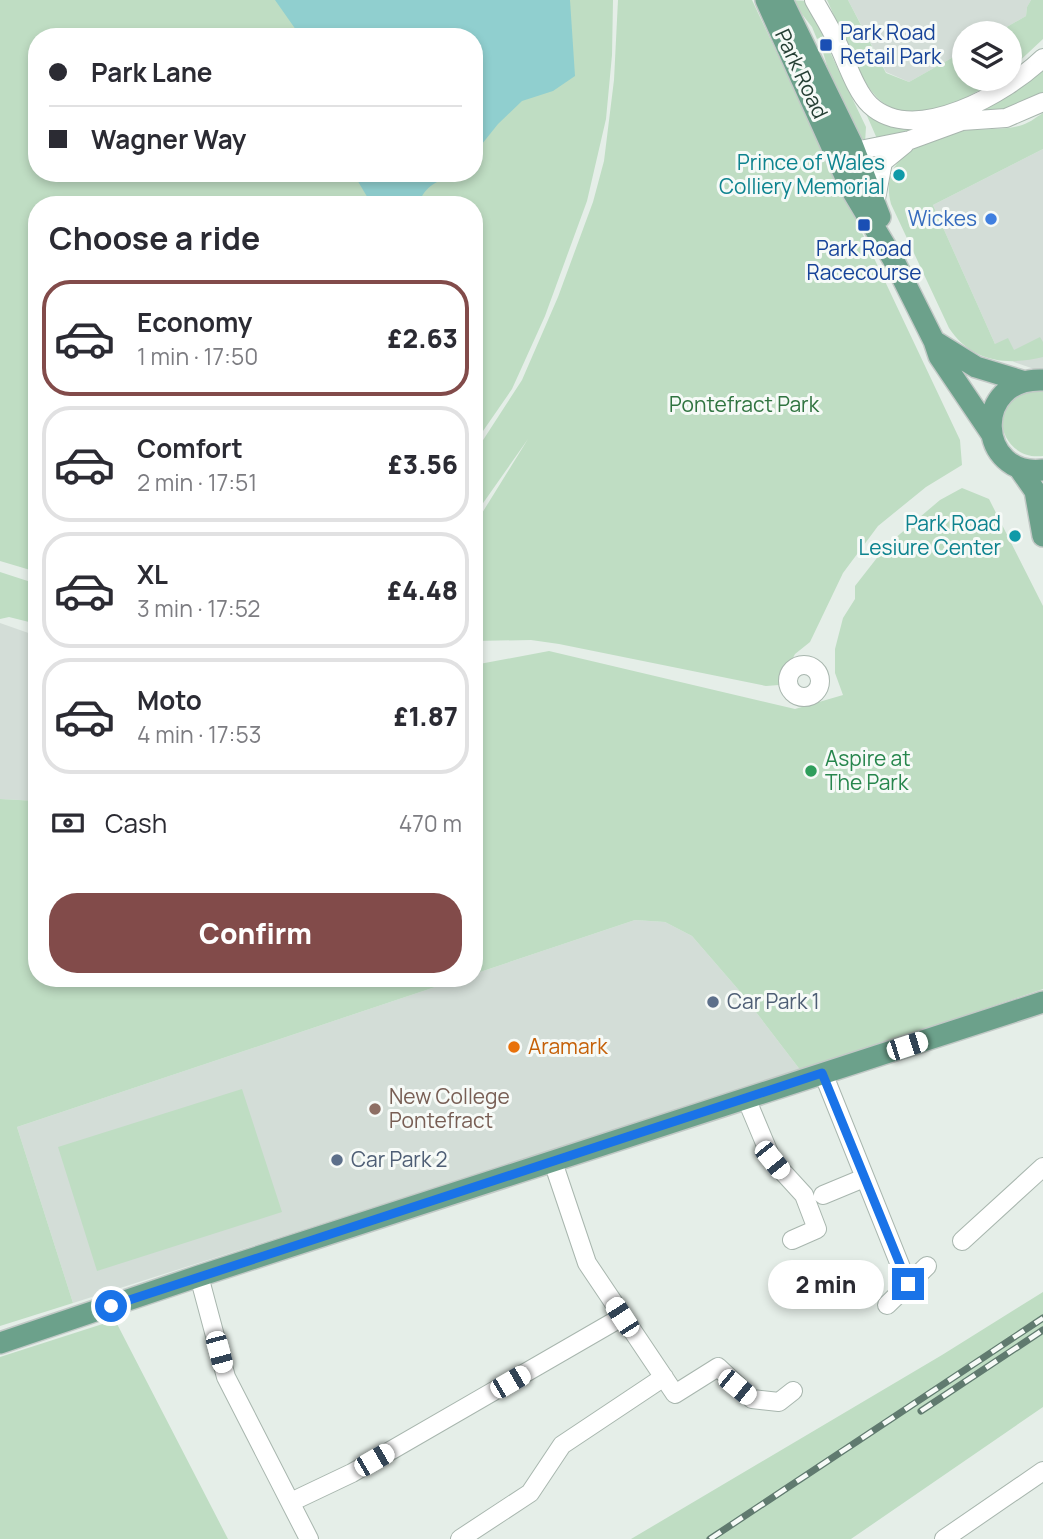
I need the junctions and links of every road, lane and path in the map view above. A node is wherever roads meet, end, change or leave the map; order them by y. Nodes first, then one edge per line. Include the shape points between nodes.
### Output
1 (814, 0) edge
2 (774, 4) edge
3 (1043, 58) edge
4 (1043, 102) edge
5 (911, 140) junction
6 (832, 142) junction
7 (855, 151) junction
8 (875, 204) junction
9 (893, 259) junction
10 (934, 341) junction
11 (1033, 381) edge
12 (991, 433) junction
13 (1019, 468) junction
14 (1043, 470) edge
15 (1043, 536) edge
16 (1043, 1002) edge
17 (822, 1073) junction
18 (746, 1098) junction
19 (553, 1163) junction
20 (1043, 1167) edge
21 (864, 1178) junction
22 (823, 1195) dead end
23 (792, 1240) dead end
24 (962, 1241) dead end
25 (928, 1266) dead end
26 (199, 1276) junction
27 (908, 1284) junction
28 (887, 1305) dead end
29 (622, 1317) junction
30 (0, 1343) edge
31 (664, 1377) junction
32 (793, 1391) dead end
33 (1043, 1471) edge
34 (291, 1502) junction
35 (309, 1539) edge
36 (460, 1539) edge
37 (944, 1539) edge

1 - 3 street via 869,104 897,120 934,119 954,113 984,99
2 - 6 main road, Park Road
2 - 7 main road, Park Road
4 - 5 street via 1014,116 962,121
5 - 7 street
5 - 8 street via 883,162
6 - 7 street
6 - 9 main road, Park Road via 850,187
7 - 8 main road, Park Road
8 - 9 main road, Park Road
9 - 10 main road, Park Road
10 - 11 main road via 976,367
10 - 12 main road, Park Road via 958,387
11 - 12 main road via 1004,393 997,401
12 - 13 main road, Park Road via 999,452
13 - 14 main road
13 - 15 main road, Park Road via 1035,491
16 - 17 main road
17 - 18 main road
17 - 21 street
18 - 19 main road
18 - 23 street via 772,1160 804,1195 817,1229
19 - 26 main road
19 - 29 street via 587,1263
20 - 24 street
21 - 22 street
21 - 27 street
25 - 27 street
26 - 30 main road
26 - 34 street via 226,1377
27 - 28 street
29 - 31 street
29 - 34 street via 352,1473
31 - 32 street via 675,1394 718,1367 752,1399 779,1402
31 - 36 street via 562,1445 530,1493
33 - 37 street
34 - 35 street

